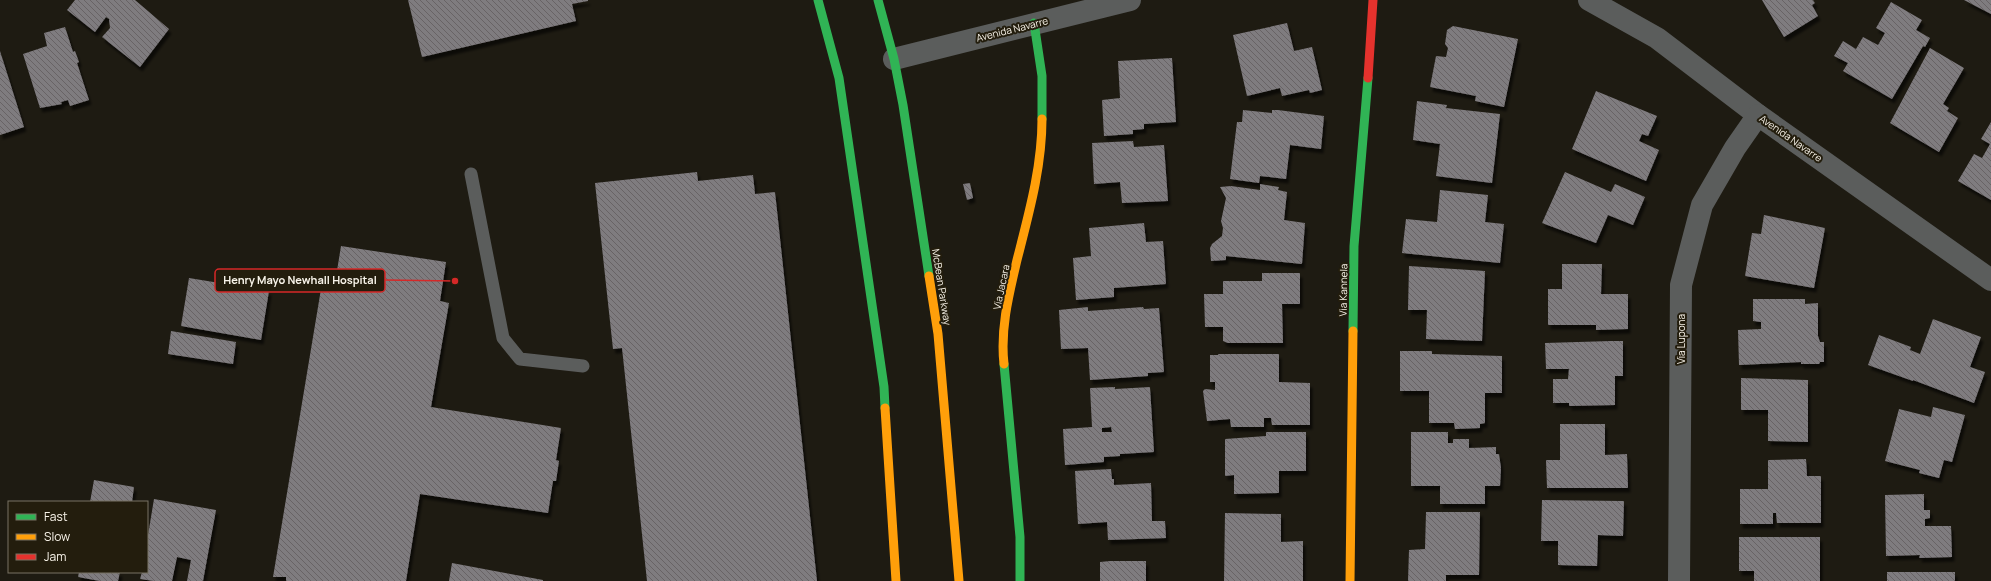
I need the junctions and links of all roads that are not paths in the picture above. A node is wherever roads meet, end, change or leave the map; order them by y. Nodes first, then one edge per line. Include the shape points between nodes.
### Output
1 (818, 0) edge
2 (878, 0) edge
3 (1130, 0) edge
4 (1373, 0) edge
5 (1590, 0) edge
6 (1034, 23) junction
7 (894, 59) junction
8 (1758, 115) junction
9 (471, 174) dead end
10 (1991, 280) edge
11 (583, 366) dead end
12 (896, 581) edge
13 (959, 581) edge
14 (1020, 581) edge
15 (1350, 581) edge
16 (1679, 581) edge

1 - 12 main road via 839,78 884,386
2 - 7 main road, McBean Parkway
3 - 6 street, Avenida Navarre
4 - 15 main road, Via Kannela via 1354,246
5 - 8 street, Avenida Navarre via 1657,38
6 - 7 street, Avenida Navarre
6 - 14 main road, Via Jacara via 1042,76 1042,146 1033,197 1006,306 1003,357 1020,537
7 - 13 main road, McBean Parkway via 938,334
8 - 10 street, Avenida Navarre
8 - 16 street, Via Lupona via 1735,148 1702,205 1681,285
9 - 11 lane via 502,338 520,359

